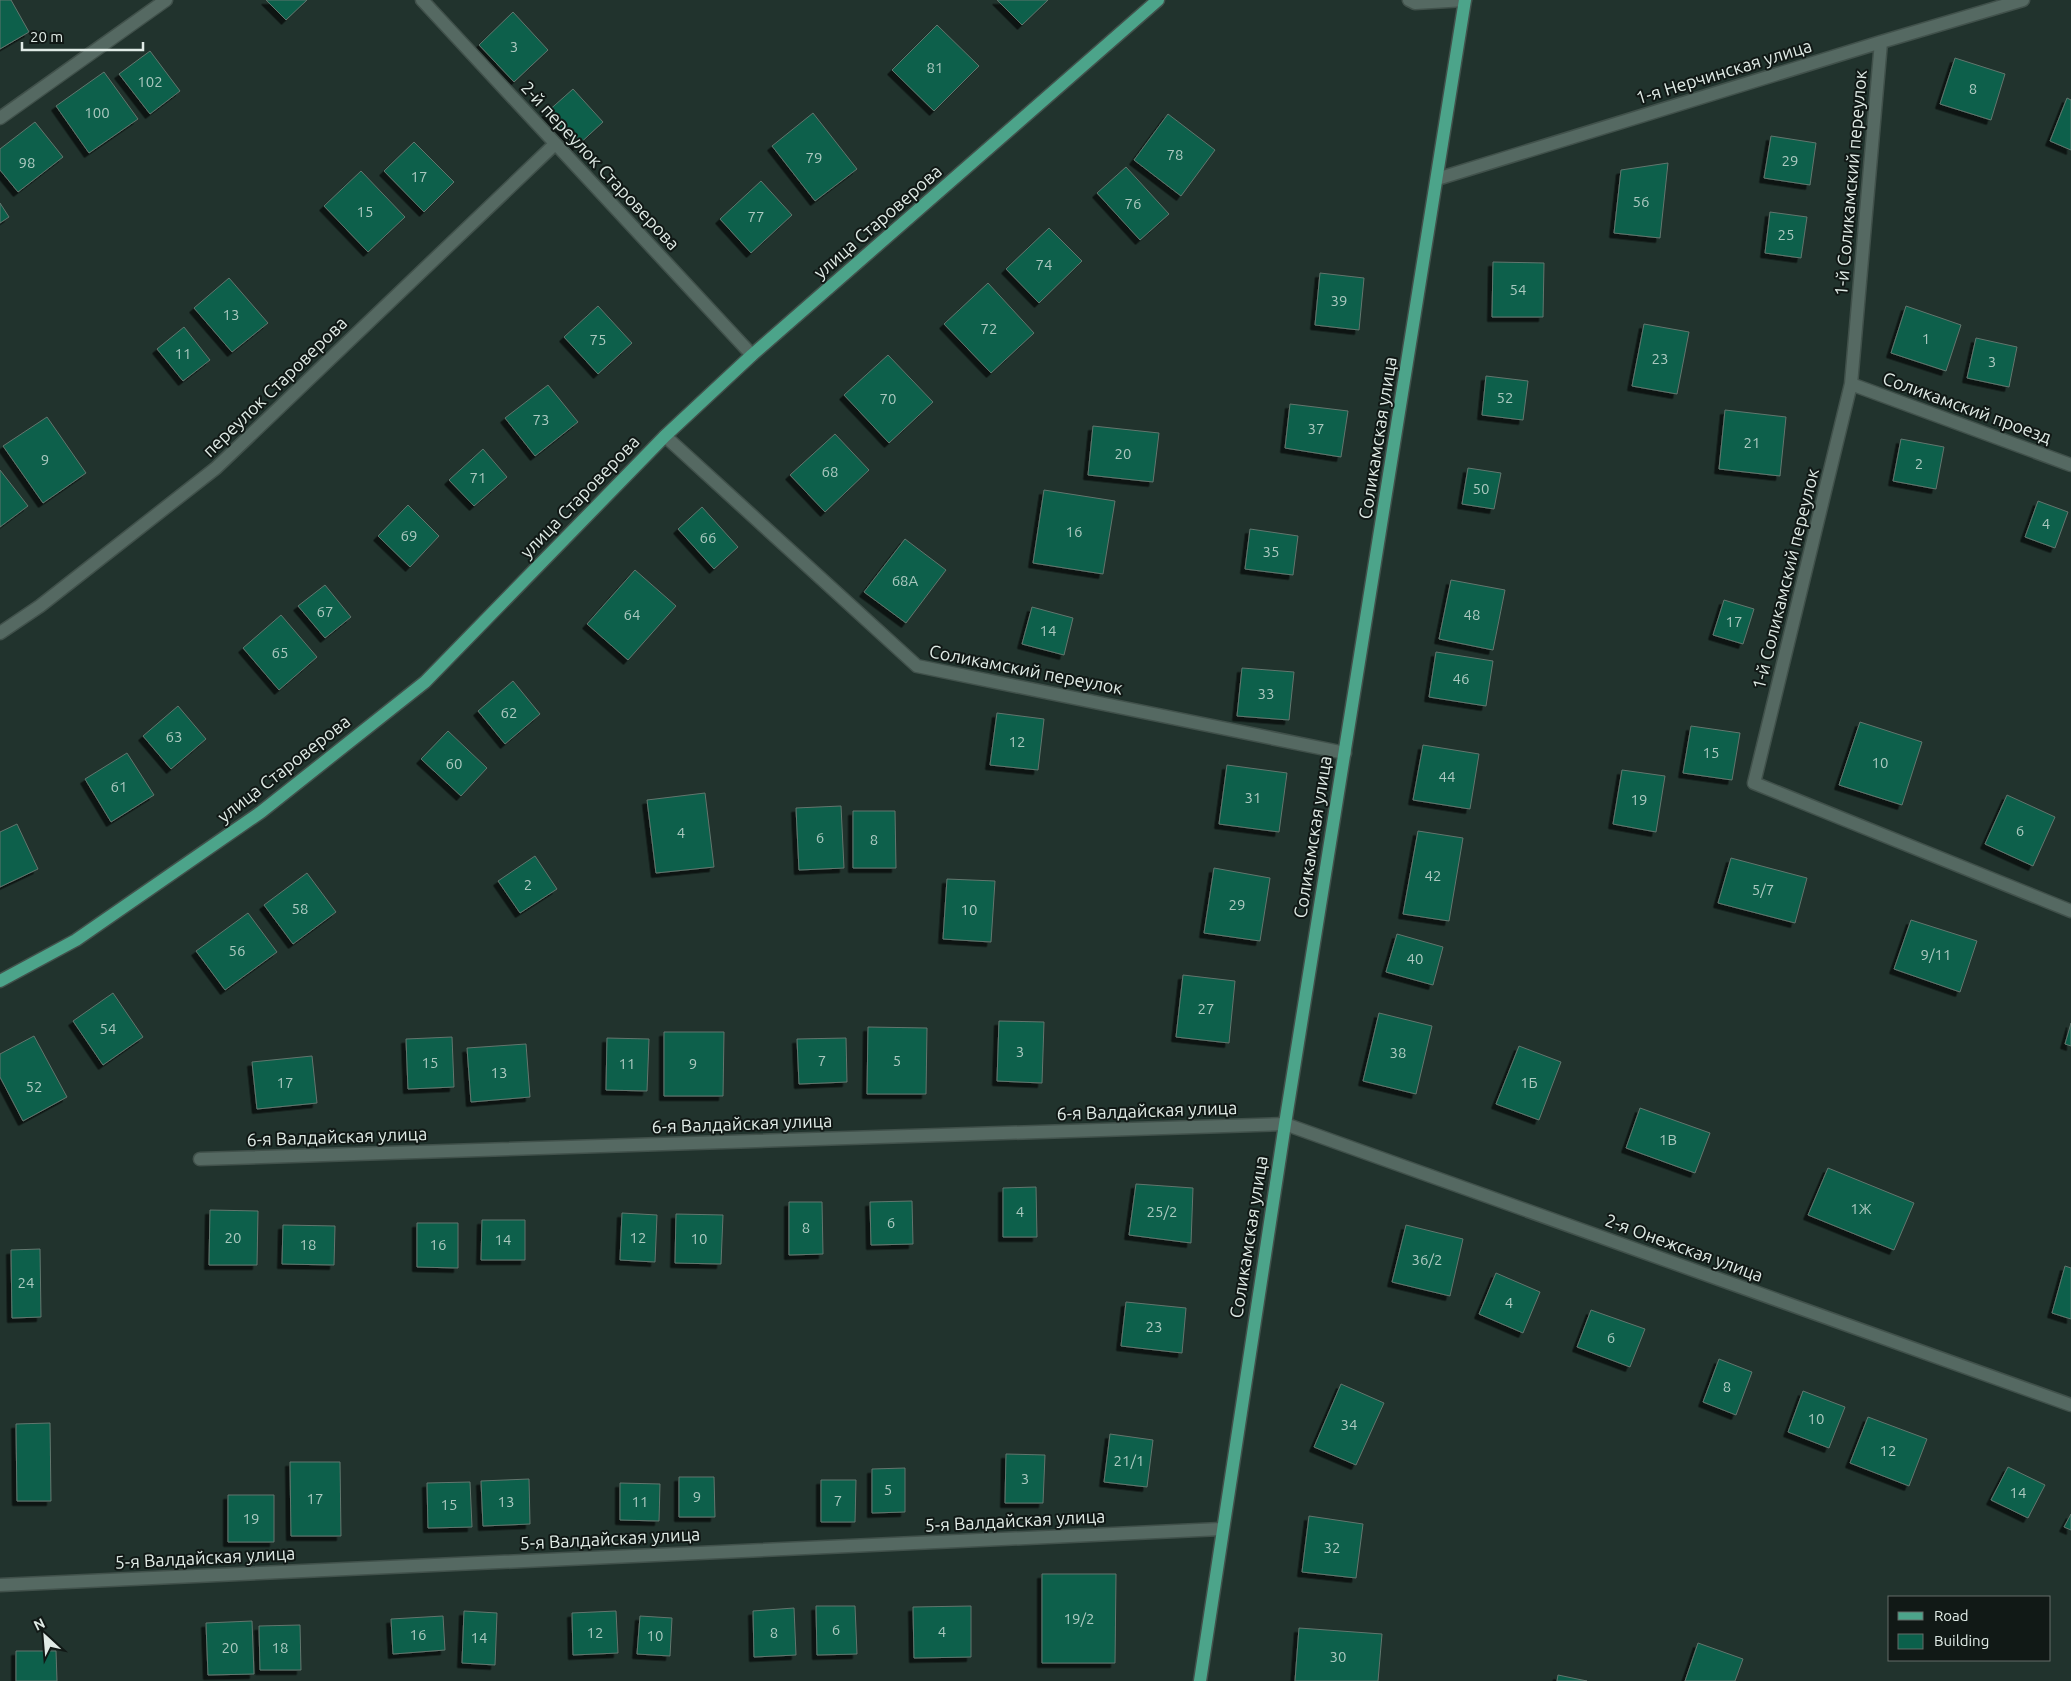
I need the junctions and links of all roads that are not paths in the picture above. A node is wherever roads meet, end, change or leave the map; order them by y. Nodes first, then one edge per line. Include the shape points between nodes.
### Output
1 (166, 0) edge
2 (422, 0) edge
3 (1158, 0) edge
4 (1409, 0) edge
5 (1465, 0) edge
6 (2023, 0) edge
7 (1881, 42) junction
8 (0, 118) edge
9 (554, 144) junction
10 (1436, 179) junction
11 (752, 355) junction
12 (1852, 384) junction
13 (665, 436) junction
14 (2071, 465) edge
15 (0, 633) edge
16 (1345, 753) junction
17 (2071, 911) edge
18 (0, 981) edge
19 (1285, 1124) junction
20 (200, 1158) dead end
21 (2071, 1406) edge
22 (1222, 1529) junction
23 (0, 1585) edge
24 (1200, 1681) edge

1 - 8 street
2 - 9 street, 2-й переулок Староверова
3 - 11 main road, улица Староверова
4 - 5 street via 1415,3
5 - 10 main road, Соликамская улица
6 - 7 street, 1-я Нерчинская улица
7 - 10 street, 1-я Нерчинская улица
7 - 12 street, 1-й Соликамский переулок
9 - 11 street, 2-й переулок Староверова
9 - 15 street, переулок Староверова via 216,468 40,606
10 - 16 main road, Соликамская улица
11 - 13 main road, улица Староверова
12 - 14 street, Соликамский проезд
12 - 17 street, 1-й Соликамский переулок via 1754,784
13 - 16 street, Соликамский переулок via 917,666
13 - 18 main road, улица Староверова via 425,682 261,812 76,940
16 - 19 main road, Соликамская улица
19 - 20 street, 6-я Валдайская улица
19 - 21 street, 2-я Онежская улица
19 - 22 main road, Соликамская улица
22 - 23 street, 5-я Валдайская улица
22 - 24 main road, Соликамская улица

